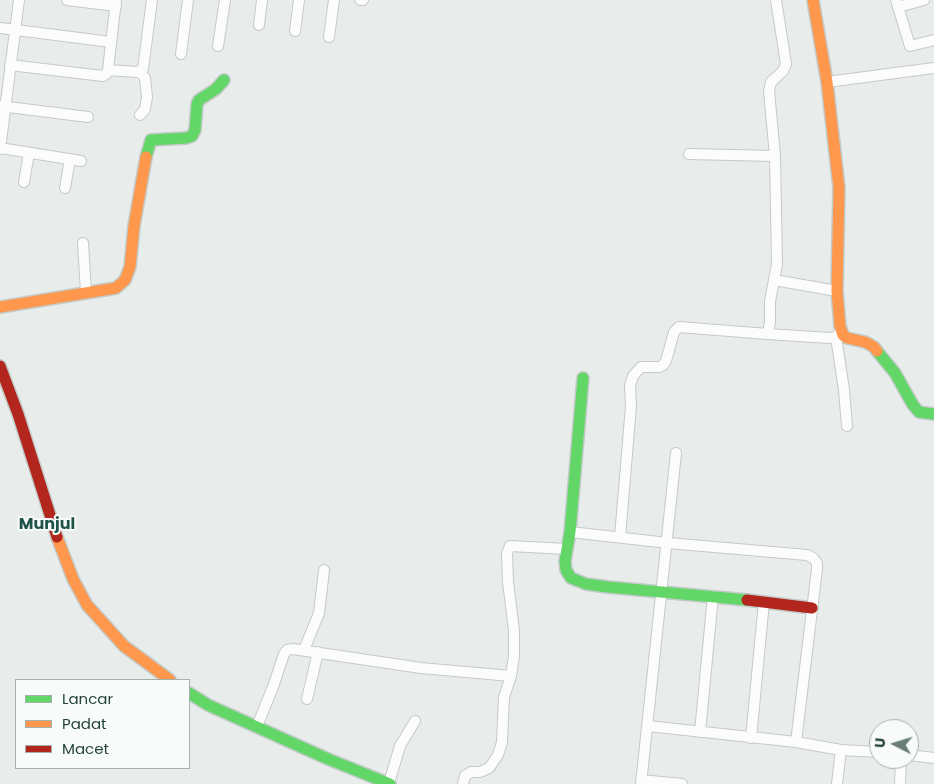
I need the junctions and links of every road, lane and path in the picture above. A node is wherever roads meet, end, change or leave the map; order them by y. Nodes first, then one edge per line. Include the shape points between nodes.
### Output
1 (20, 0) edge
2 (67, 0) edge
3 (152, 0) edge
4 (188, 0) edge
5 (225, 0) edge
6 (262, 0) edge
7 (299, 0) edge
8 (334, 0) edge
9 (776, 0) edge
10 (813, 0) edge
11 (924, 0) edge
12 (116, 3) edge
13 (897, 4) edge
14 (259, 25) dead end
15 (0, 28) edge
16 (15, 30) junction
17 (295, 31) dead end
18 (329, 37) dead end
19 (934, 40) edge
20 (111, 42) junction
21 (218, 46) dead end
22 (180, 54) dead end
23 (7, 61) edge
24 (934, 68) edge
25 (108, 70) junction
26 (140, 72) junction
27 (224, 80) dead end
28 (827, 82) junction
29 (2, 107) edge
30 (140, 115) dead end
31 (88, 117) dead end
32 (0, 148) edge
33 (29, 152) junction
34 (689, 154) dead end
35 (775, 156) junction
36 (70, 159) junction
37 (81, 161) dead end
38 (24, 182) dead end
39 (65, 188) dead end
40 (83, 243) dead end
41 (774, 280) junction
42 (837, 291) junction
43 (86, 293) junction
44 (0, 306) edge
45 (768, 334) junction
46 (838, 334) junction
47 (0, 366) edge
48 (583, 378) dead end
49 (934, 414) edge
50 (847, 426) dead end
51 (676, 454) dead end
52 (570, 532) junction
53 (620, 537) junction
54 (668, 543) junction
55 (567, 549) junction
56 (324, 570) dead end
57 (661, 592) junction
58 (713, 596) junction
59 (764, 602) junction
60 (812, 608) junction
61 (304, 650) junction
62 (318, 652) junction
63 (511, 676) junction
64 (169, 679) edge
65 (190, 693) edge
66 (306, 699) dead end
67 (415, 721) dead end
68 (257, 726) junction
69 (648, 726) junction
70 (700, 732) junction
71 (751, 738) junction
72 (796, 742) junction
73 (842, 750) junction
74 (869, 751) edge
75 (919, 756) edge
76 (934, 758) edge
77 (901, 769) edge
78 (641, 782) edge
79 (390, 784) edge
80 (463, 784) edge
81 (682, 784) edge
82 (836, 784) edge
83 (900, 784) edge

1 - 16 street
2 - 12 street
3 - 26 street
4 - 22 street
5 - 21 street
6 - 14 street
7 - 17 street
8 - 18 street
9 - 35 street via 786,64 769,86
10 - 28 street
11 - 13 street
12 - 20 street
13 - 19 street via 910,46
15 - 16 street
16 - 20 street
16 - 23 street
20 - 25 street
23 - 25 street via 99,76
23 - 29 street
24 - 28 street
25 - 26 street
26 - 30 street via 145,78 147,97
27 - 43 street via 199,100 192,136 151,140 134,226 130,267 125,280 116,288
28 - 42 street via 839,188
29 - 31 street
29 - 32 street
32 - 33 street
33 - 36 street
33 - 38 street
34 - 35 street
35 - 41 street via 777,264
36 - 37 street
36 - 39 street
40 - 43 street
41 - 42 street
41 - 45 street
42 - 46 street
43 - 44 street
45 - 46 street
45 - 53 street via 679,328 674,332 663,365 641,368 633,376
46 - 49 street via 874,347 895,373 912,405 919,412
46 - 50 street
47 - 64 street via 61,548 81,595 124,646
48 - 52 street
51 - 54 street
52 - 53 street
52 - 55 street
53 - 54 street
54 - 57 street
54 - 60 street via 807,555 817,563
55 - 57 street via 566,570 571,578 593,585
55 - 63 street via 510,546 507,552 514,630
56 - 61 street via 319,613
57 - 58 street
57 - 69 street
58 - 59 street
58 - 70 street
59 - 60 street
59 - 71 street
60 - 72 street
61 - 62 street
61 - 68 street via 287,650 284,654
62 - 63 street via 421,668
62 - 66 street
63 - 80 street via 504,697 502,742 498,755 489,768 465,776
65 - 68 street via 208,705
67 - 79 street via 400,746
68 - 79 street
69 - 70 street
69 - 78 street
70 - 71 street
71 - 72 street
72 - 73 street
73 - 74 street
73 - 82 street
75 - 76 street
77 - 83 street
78 - 81 street

